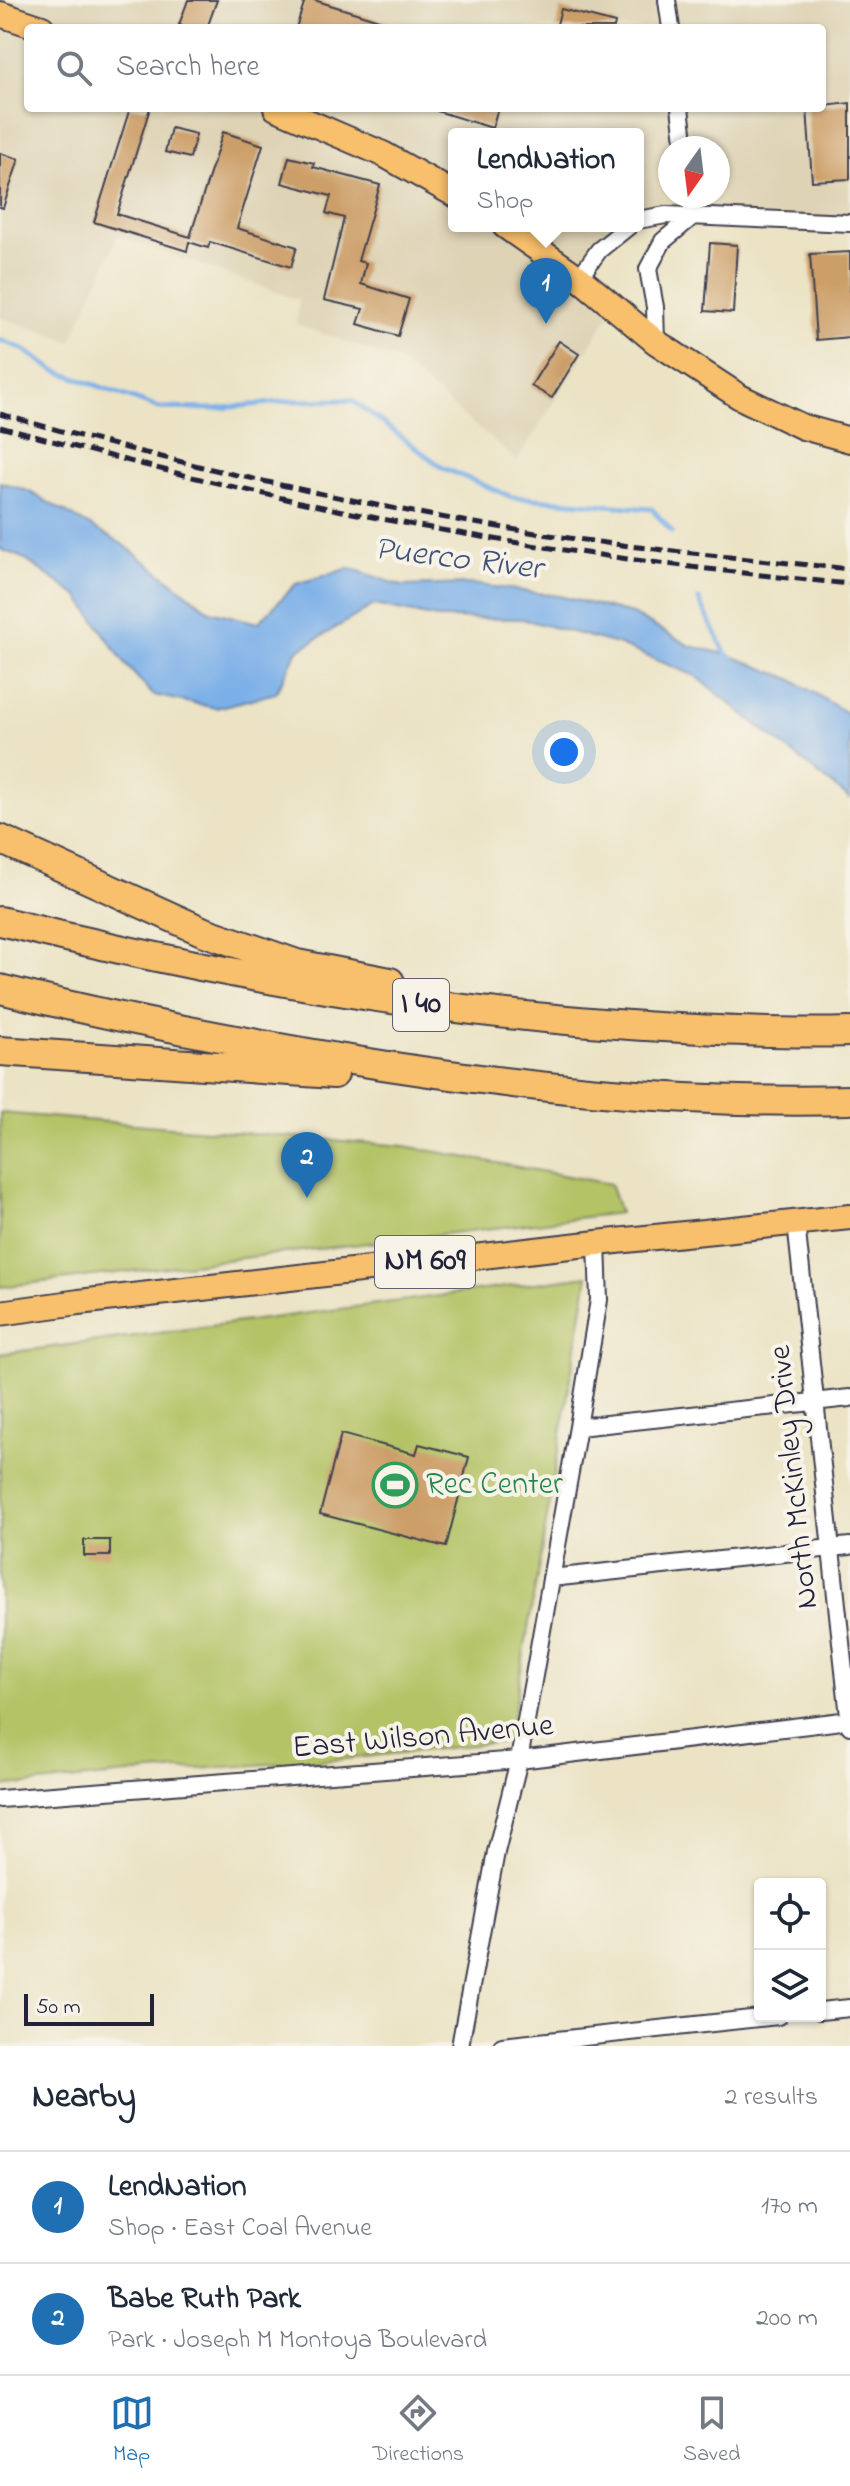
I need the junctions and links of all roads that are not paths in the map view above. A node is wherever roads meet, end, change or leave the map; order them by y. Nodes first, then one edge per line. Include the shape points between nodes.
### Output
1 (667, 0) edge
2 (0, 14) edge
3 (30, 24) edge
4 (670, 24) edge
5 (285, 112) edge
6 (680, 112) edge
7 (684, 136) edge
8 (448, 191) edge
9 (692, 208) edge
10 (693, 216) junction
11 (644, 219) edge
12 (850, 223) edge
13 (514, 232) edge
14 (622, 232) edge
15 (579, 278) junction
16 (656, 342) junction
17 (850, 440) edge
18 (0, 839) edge
19 (0, 921) edge
20 (0, 989) edge
21 (599, 1023) junction
22 (850, 1032) edge
23 (0, 1051) edge
24 (630, 1094) junction
25 (850, 1100) edge
26 (850, 1217) edge
27 (796, 1223) junction
28 (597, 1243) junction
29 (0, 1313) edge
30 (850, 1398) edge
31 (815, 1402) junction
32 (578, 1427) junction
33 (850, 1546) edge
34 (831, 1548) junction
35 (551, 1578) junction
36 (850, 1722) edge
37 (519, 1760) junction
38 (0, 1799) edge
39 (850, 2008) edge
40 (826, 2010) edge
41 (754, 2019) edge
42 (527, 2045) edge
43 (460, 2046) edge
44 (502, 2046) edge

1 - 4 street
2 - 3 main road
5 - 8 main road via 383,154
6 - 7 street
9 - 10 street
10 - 11 street
10 - 12 street
10 - 16 street via 663,241 648,269
13 - 15 main road
14 - 15 street via 599,250
15 - 16 main road
16 - 17 main road via 740,397 803,427
18 - 21 highway via 202,931 297,964
19 - 21 highway, I 40 via 128,953 370,998
20 - 24 highway, I 40 via 220,1038 462,1078
21 - 22 highway, I 40
23 - 24 highway
24 - 25 highway, I 40
26 - 27 main road, NM 609
27 - 28 main road, NM 609
27 - 31 street, North McKinley Drive
28 - 29 main road, NM 609
28 - 32 street via 599,1300
30 - 31 street
31 - 32 street
31 - 34 street, North McKinley Drive
32 - 35 street
33 - 34 street
34 - 35 street
34 - 36 street, North McKinley Drive
35 - 37 street
36 - 37 street, East Wilson Avenue
37 - 38 street, East Wilson Avenue
37 - 43 street
39 - 40 street
41 - 42 street
42 - 44 street

